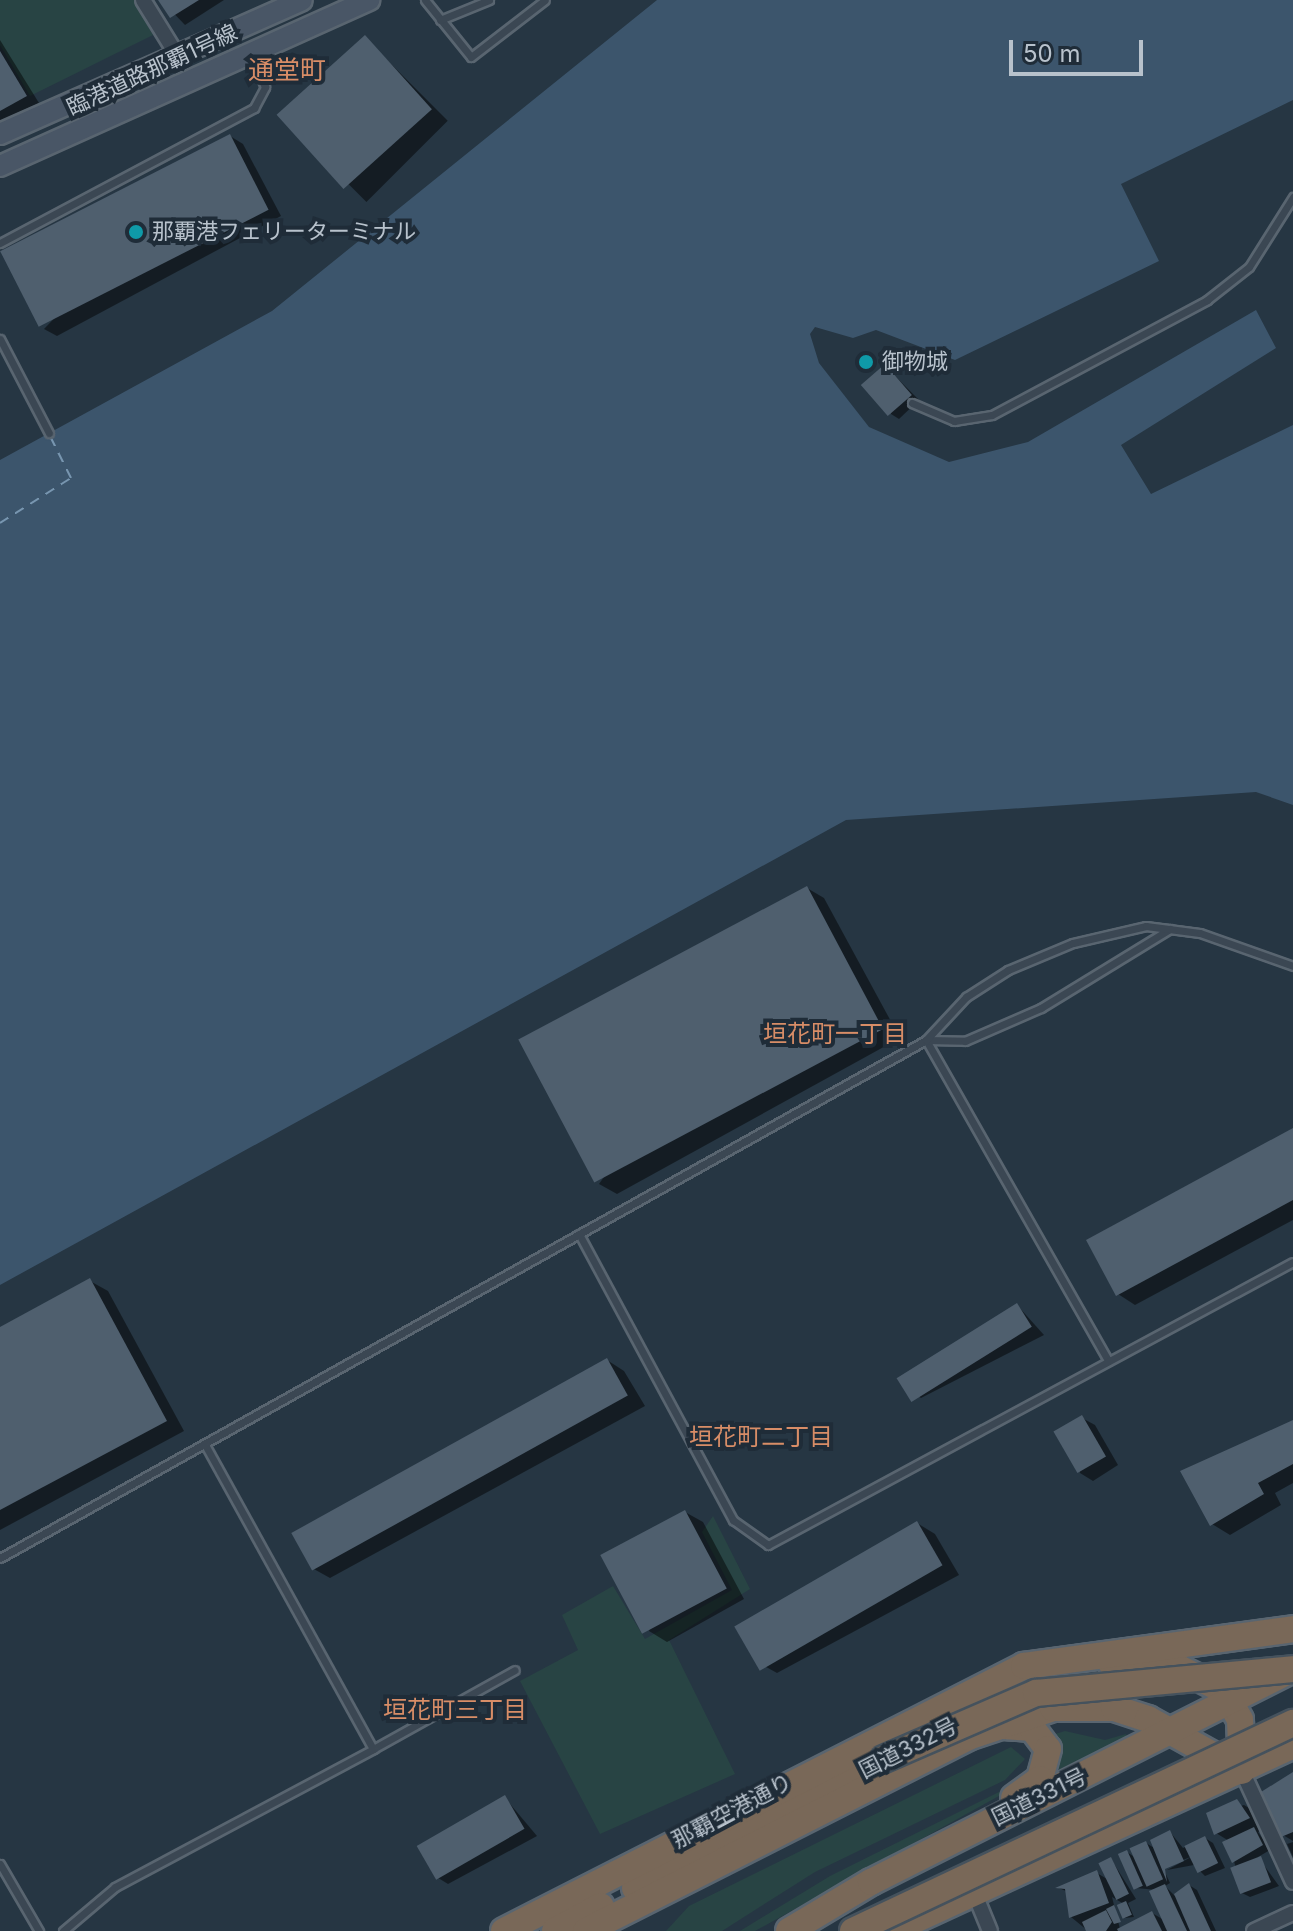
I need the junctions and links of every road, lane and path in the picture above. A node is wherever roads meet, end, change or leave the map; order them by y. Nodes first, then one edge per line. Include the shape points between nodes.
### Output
1 (143, 0) edge
2 (302, 0) edge
3 (369, 0) edge
4 (425, 0) edge
5 (489, 0) edge
6 (545, 0) edge
7 (440, 20) junction
8 (249, 52) junction
9 (177, 55) junction
10 (0, 134) edge
11 (0, 166) edge
12 (1293, 197) edge
13 (0, 243) edge
14 (0, 339) edge
15 (912, 403) dead end
16 (49, 433) dead end
17 (1170, 929) junction
18 (1293, 966) edge
19 (926, 1040) junction
20 (579, 1234) junction
21 (1293, 1262) edge
22 (1108, 1361) junction
23 (205, 1445) junction
24 (0, 1558) edge
25 (1293, 1629) edge
26 (1293, 1669) edge
27 (515, 1670) dead end
28 (962, 1692) junction
29 (1233, 1699) junction
30 (1293, 1723) edge
31 (996, 1726) junction
32 (1175, 1729) junction
33 (1293, 1745) edge
34 (373, 1749) junction
35 (1242, 1771) junction
36 (941, 1846) junction
37 (0, 1864) edge
38 (1293, 1882) edge
39 (974, 1892) junction
40 (1293, 1913) edge
41 (74, 1927) edge
42 (793, 1928) edge
43 (39, 1931) edge
44 (63, 1931) edge
45 (504, 1931) edge
46 (555, 1931) edge
47 (586, 1931) edge
48 (853, 1931) edge
49 (891, 1931) edge
50 (990, 1931) edge
51 (1254, 1931) edge

1 - 9 street
2 - 9 street, 臨港道路那覇1号線
3 - 8 street, 臨港道路那覇1号線
4 - 7 lane
5 - 7 lane
6 - 7 lane via 471,57
8 - 11 street, 臨港道路那覇1号線
8 - 13 lane via 265,87 263,102
9 - 10 street, 臨港道路那覇1号線
12 - 15 lane via 1249,267 1220,293 992,415 954,421
14 - 16 lane
17 - 18 lane
17 - 19 lane via 1041,1008 965,1041
17 - 19 lane via 1146,926 1073,943 1008,970 966,997
19 - 20 lane
19 - 22 lane
20 - 22 lane via 733,1520 768,1545
20 - 23 lane
21 - 22 lane
23 - 24 lane
23 - 34 lane
25 - 28 highway, 国道332号 via 1082,1653
26 - 29 highway, 国道331号
26 - 46 highway, 国道332号, bridge via 1036,1693 884,1759
27 - 34 lane
28 - 29 highway via 1049,1670 1136,1663 1201,1675
28 - 45 highway, 那覇空港通り
29 - 32 highway, 国道331号
29 - 35 highway
30 - 48 highway, 国道331号, bridge
31 - 32 highway, 国道332号 via 1084,1705
31 - 36 highway via 1034,1730 1048,1749 1047,1767 1035,1784
31 - 47 highway, 国道332号
32 - 35 highway, 国道332号
32 - 36 highway, 国道331号
33 - 35 highway
34 - 41 lane via 115,1887
35 - 38 street
35 - 39 highway
36 - 42 highway, 国道331号
37 - 43 lane
39 - 49 highway
39 - 50 street
40 - 51 street
41 - 44 lane

